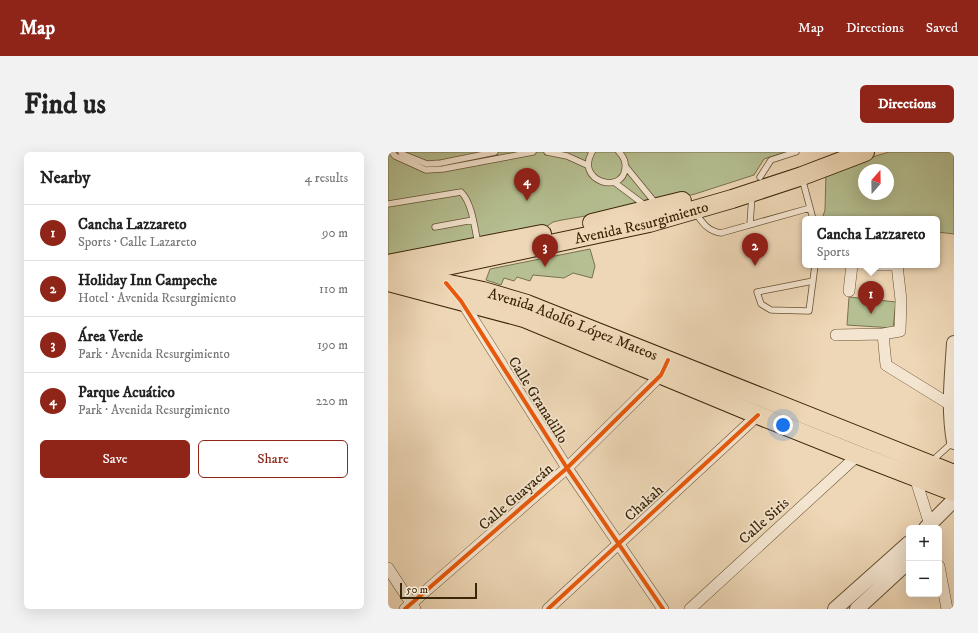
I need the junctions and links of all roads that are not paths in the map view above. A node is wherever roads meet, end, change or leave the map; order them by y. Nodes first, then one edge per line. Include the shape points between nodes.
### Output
1 (392, 152) edge
2 (401, 152) edge
3 (495, 152) edge
4 (533, 152) edge
5 (547, 152) edge
6 (592, 152) edge
7 (796, 152) edge
8 (833, 152) edge
9 (865, 152) edge
10 (621, 153) edge
11 (588, 165) junction
12 (626, 167) junction
13 (802, 176) junction
14 (614, 182) junction
15 (756, 185) junction
16 (388, 204) edge
17 (654, 208) junction
18 (810, 208) junction
19 (694, 210) junction
20 (812, 216) edge
21 (473, 220) junction
22 (750, 224) junction
23 (435, 227) dead end
24 (480, 253) junction
25 (388, 264) edge
26 (815, 268) edge
27 (852, 268) edge
28 (897, 268) edge
29 (388, 271) edge
30 (406, 275) junction
31 (388, 278) edge
32 (812, 281) junction
33 (388, 282) edge
34 (446, 283) junction
35 (849, 290) dead end
36 (483, 291) junction
37 (461, 301) junction
38 (883, 334) junction
39 (836, 335) dead end
40 (954, 343) edge
41 (664, 368) junction
42 (952, 407) edge
43 (758, 415) junction
44 (952, 422) edge
45 (954, 441) edge
46 (858, 456) junction
47 (929, 464) junction
48 (567, 468) junction
49 (954, 474) edge
50 (915, 477) junction
51 (954, 492) edge
52 (954, 500) edge
53 (954, 505) edge
54 (930, 525) edge
55 (933, 525) edge
56 (934, 525) edge
57 (619, 542) junction
58 (906, 546) edge
59 (906, 564) edge
60 (388, 568) edge
61 (942, 582) edge
62 (411, 607) edge
63 (548, 609) edge
64 (664, 609) edge
65 (690, 609) edge
66 (835, 609) edge
67 (857, 609) edge
68 (947, 609) edge

1 - 4 lane via 395,156 426,170 443,170
2 - 3 lane via 427,164
5 - 11 lane via 567,156
6 - 11 lane
7 - 15 lane via 771,160
8 - 15 main road, Avenida Resurgimiento
9 - 13 main road, Avenida Resurgimiento
10 - 12 lane
11 - 14 lane via 591,174 596,178 606,183
12 - 14 lane via 625,173
12 - 17 lane
13 - 15 main road, Avenida Resurgimiento
13 - 18 lane
14 - 17 lane
15 - 17 main road, Avenida Resurgimiento
15 - 19 main road, Avenida Resurgimiento
15 - 22 lane
16 - 21 lane via 461,192
17 - 24 main road, Avenida Resurgimiento
18 - 20 lane
18 - 22 lane
19 - 22 lane via 705,226 713,232 721,233
19 - 24 main road, Avenida Resurgimiento via 649,223
21 - 23 lane
21 - 24 lane
24 - 25 main road, Avenida Resurgimiento
24 - 30 main road, Avenida Resurgimiento
24 - 36 main road via 476,278
26 - 32 lane
27 - 35 street
28 - 38 street via 901,300 900,331
29 - 30 main road, Avenida Adolfo López Mateos
30 - 31 main road, Avenida Resurgimiento
30 - 34 main road, Avenida Adolfo López Mateos
32 - 32 lane via 764,290 757,292 761,304 771,310 809,311
33 - 37 main road, Avenida Adolfo López Mateos
34 - 36 main road, Avenida Adolfo López Mateos
34 - 37 street, Calle Granadillo
36 - 41 main road, Avenida Adolfo López Mateos via 527,304
37 - 41 main road, Avenida Adolfo López Mateos via 524,318
37 - 48 street, Calle Granadillo
38 - 39 street
38 - 42 street via 886,365
40 - 42 street
41 - 43 main road, Avenida Adolfo López Mateos
41 - 47 main road, Avenida Adolfo López Mateos
41 - 48 street, Calle Guayacán
42 - 44 street
43 - 46 main road, Avenida Adolfo López Mateos
43 - 57 street, Chakah
44 - 45 street
45 - 47 lane
46 - 50 main road, Avenida Adolfo López Mateos
46 - 65 street, Calle Siris
47 - 49 main road, Avenida Adolfo López Mateos
48 - 57 street, Calle Granadillo
48 - 62 street, Calle Guayacán
50 - 51 main road, Avenida Adolfo López Mateos
50 - 54 street
52 - 55 street
53 - 56 street
57 - 63 street, Chakah
57 - 64 street, Calle Granadillo
58 - 66 street
59 - 67 street
60 - 62 street
61 - 68 street

